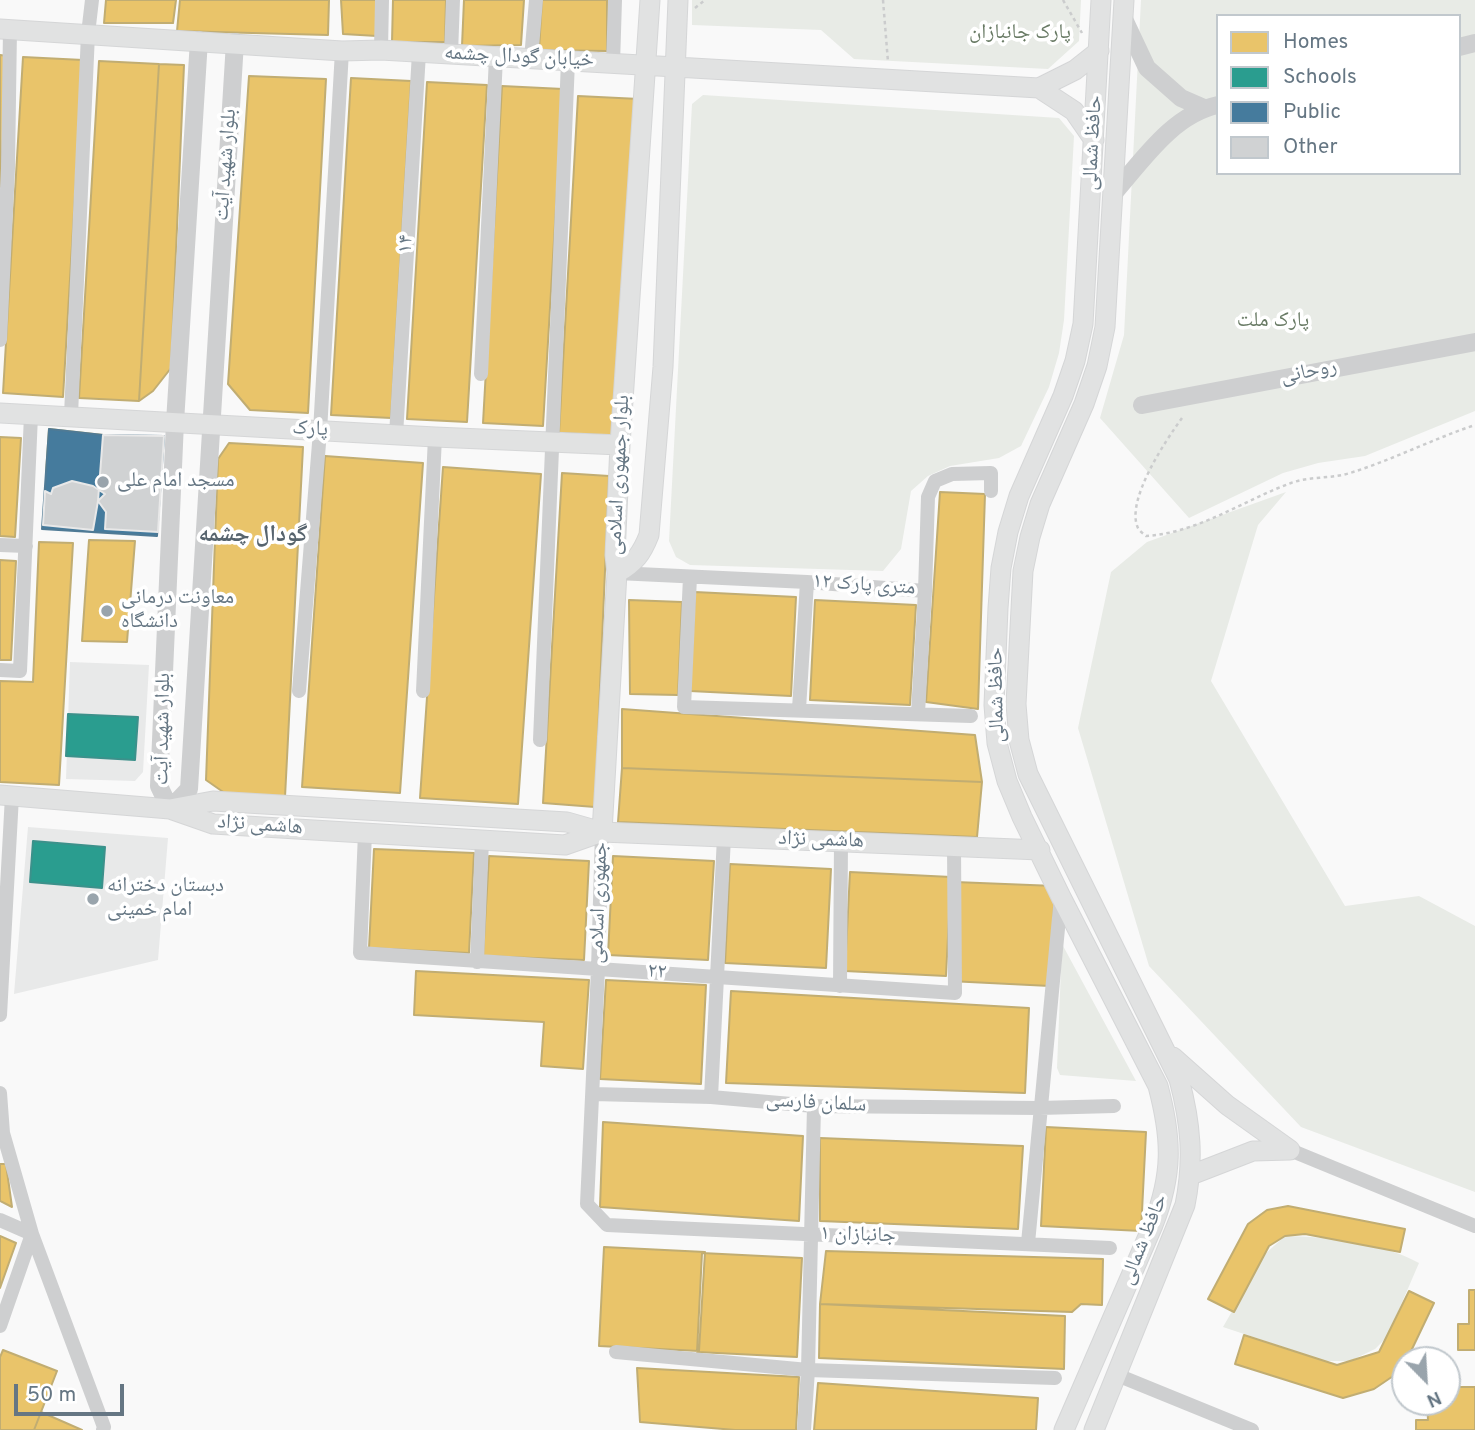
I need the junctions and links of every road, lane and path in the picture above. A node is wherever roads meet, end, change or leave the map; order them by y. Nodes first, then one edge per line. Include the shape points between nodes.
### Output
1 (92, 0) edge
2 (382, 0) edge
3 (453, 0) edge
4 (536, 0) edge
5 (615, 0) edge
6 (650, 0) edge
7 (678, 0) edge
8 (883, 0) edge
9 (1063, 0) edge
10 (1101, 0) edge
11 (1123, 9) edge
12 (5, 29) edge
13 (88, 34) junction
14 (199, 40) junction
15 (235, 42) junction
16 (382, 50) junction
17 (342, 51) junction
18 (419, 52) junction
19 (1096, 53) junction
20 (451, 54) junction
21 (496, 57) junction
22 (531, 59) junction
23 (568, 61) junction
24 (613, 64) junction
25 (647, 66) junction
26 (675, 68) junction
27 (890, 80) junction
28 (1039, 88) junction
29 (1211, 106) edge
30 (1094, 139) junction
31 (1113, 194) junction
32 (0, 341) edge
33 (1475, 342) edge
34 (481, 374) dead end
35 (1142, 405) dead end
36 (0, 413) edge
37 (31, 415) junction
38 (71, 415) junction
39 (1182, 418) dead end
40 (175, 422) junction
41 (211, 425) junction
42 (1475, 425) edge
43 (320, 431) junction
44 (396, 435) junction
45 (435, 437) junction
46 (551, 443) junction
47 (620, 445) junction
48 (991, 491) dead end
49 (0, 545) edge
50 (26, 546) junction
51 (617, 573) junction
52 (690, 578) junction
53 (807, 582) junction
54 (925, 591) junction
55 (0, 670) edge
56 (299, 691) dead end
57 (423, 691) dead end
58 (799, 709) junction
59 (918, 713) junction
60 (971, 716) dead end
61 (540, 740) dead end
62 (6, 796) edge
63 (170, 809) junction
64 (602, 832) junction
65 (365, 833) junction
66 (724, 837) junction
67 (482, 840) junction
68 (841, 842) junction
69 (954, 846) junction
70 (1040, 850) junction
71 (1061, 897) junction
72 (477, 962) junction
73 (598, 969) junction
74 (716, 976) junction
75 (840, 986) junction
76 (0, 1015) edge
77 (1166, 1050) junction
78 (0, 1093) edge
79 (593, 1094) junction
80 (710, 1097) junction
81 (1114, 1106) dead end
82 (814, 1107) junction
83 (1040, 1108) junction
84 (1290, 1150) junction
85 (1191, 1175) junction
86 (0, 1220) edge
87 (607, 1225) joint
88 (1475, 1226) edge
89 (32, 1234) junction
90 (811, 1234) junction
91 (1028, 1243) junction
92 (1110, 1248) dead end
93 (0, 1326) edge
94 (615, 1352) dead end
95 (808, 1370) junction
96 (1117, 1375) junction
97 (1055, 1378) dead end
98 (103, 1428) edge
99 (804, 1430) edge
100 (1065, 1430) edge
101 (1094, 1430) edge
102 (1252, 1430) edge

1 - 13 street
2 - 16 street
3 - 20 street
4 - 22 street
5 - 24 street
6 - 25 main road, بلوار جمهوری اسلامی
7 - 26 main road, بلوار جمهوری اسلامی
8 - 27 path
9 - 19 path
10 - 19 main road, حافظ شمالی
11 - 29 street via 1147,68 1181,98
11 - 31 main road, حافظ شمالی
12 - 13 main road, خیابان گودال چشمه
12 - 32 street via 8,168
13 - 14 main road, خیابان گودال چشمه
13 - 38 street
14 - 15 main road, خیابان گودال چشمه
14 - 40 street, بلوار شهید آیت
15 - 17 main road, خیابان گودال چشمه
15 - 41 street, بلوار شهید آیت
16 - 17 main road, خیابان گودال چشمه
16 - 18 main road, خیابان گودال چشمه
17 - 43 street
18 - 20 main road, خیابان گودال چشمه
18 - 44 street, ۱۴
19 - 28 main road
19 - 30 main road, حافظ شمالی
20 - 21 main road, خیابان گودال چشمه
21 - 22 main road, خیابان گودال چشمه
21 - 34 street
22 - 23 main road, خیابان گودال چشمه
23 - 24 main road, خیابان گودال چشمه
23 - 46 street
24 - 25 main road, خیابان گودال چشمه
25 - 26 main road, خیابان گودال چشمه
25 - 47 main road, بلوار جمهوری اسلامی
26 - 27 main road, خیابان گودال چشمه
26 - 51 main road, بلوار جمهوری اسلامی via 663,367 649,535 632,565
27 - 28 main road, خیابان گودال چشمه
28 - 30 main road via 1073,111
29 - 31 street via 1174,126
30 - 70 main road, حافظ شمالی via 1083,324 1063,396 1019,496 1001,568 994,705 997,743 1007,781
31 - 77 main road, حافظ شمالی via 1105,327 1097,366 1040,504 1023,570 1016,704 1028,774
33 - 35 street, روحانی
36 - 37 main road, پارک
37 - 38 main road, پارک
37 - 50 street
38 - 40 main road, پارک
39 - 42 path via 1141,487 1136,512 1138,528 1146,536 1187,528 1295,482 1349,473
40 - 41 main road, پارک
40 - 63 street, بلوار شهید آیت via 159,786
41 - 43 main road, پارک
41 - 63 street, بلوار شهید آیت via 189,789
43 - 44 main road, پارک
43 - 56 street
44 - 45 main road, پارک
45 - 46 main road, پارک
45 - 57 street
46 - 47 main road, پارک
46 - 61 street
47 - 51 main road, بلوار جمهوری اسلامی
48 - 54 street, ۱۲ متری پارک via 991,473 952,474 935,481 928,497
49 - 50 street
50 - 55 street via 20,671
51 - 52 street, ۱۲ متری پارک
51 - 64 main road, جمهوری اسلامی
52 - 53 street, ۱۲ متری پارک
52 - 58 street via 684,707
53 - 54 street, ۱۲ متری پارک
53 - 58 street
54 - 59 street
58 - 59 street
59 - 60 street
62 - 63 main road, هاشمی نژاد
62 - 76 street
63 - 64 main road, هاشمی نژاد via 213,801 568,822
63 - 65 main road, هاشمی نژاد via 213,824
64 - 66 main road, هاشمی نژاد
64 - 67 main road, هاشمی نژاد via 565,845
64 - 73 street, جمهوری اسلامی
65 - 67 main road, هاشمی نژاد
65 - 72 street, ۲۲ via 360,953
66 - 68 main road, هاشمی نژاد
66 - 74 street
67 - 72 street
68 - 69 main road, هاشمی نژاد
68 - 75 street
69 - 70 main road, هاشمی نژاد
69 - 75 street, ۲۲ via 955,993
70 - 71 main road, حافظ شمالی
71 - 83 street
71 - 100 main road, حافظ شمالی via 1158,1086 1169,1163 1164,1199
72 - 73 street, ۲۲
73 - 74 street, ۲۲
73 - 79 street, جمهوری اسلامی
74 - 75 street, ۲۲
74 - 80 street
77 - 84 main road via 1227,1105
77 - 85 main road, حافظ شمالی via 1187,1110
78 - 89 street via 3,1133
79 - 80 street, سلمان فارسی
79 - 87 street, جمهوری اسلامی via 587,1204
80 - 82 street, سلمان فارسی
81 - 83 street, سلمان فارسی
82 - 83 street, سلمان فارسی
82 - 90 street
83 - 91 street
84 - 85 main road via 1253,1151
84 - 88 street
85 - 96 main road, حافظ شمالی via 1185,1205
86 - 89 street
87 - 90 street, جانبازان ۱
89 - 93 street
89 - 98 street
90 - 91 street, جانبازان ۱
90 - 95 street
91 - 92 street, جانبازان ۱
94 - 95 street
95 - 97 street
95 - 99 street
96 - 101 main road, حافظ شمالی
96 - 102 street

